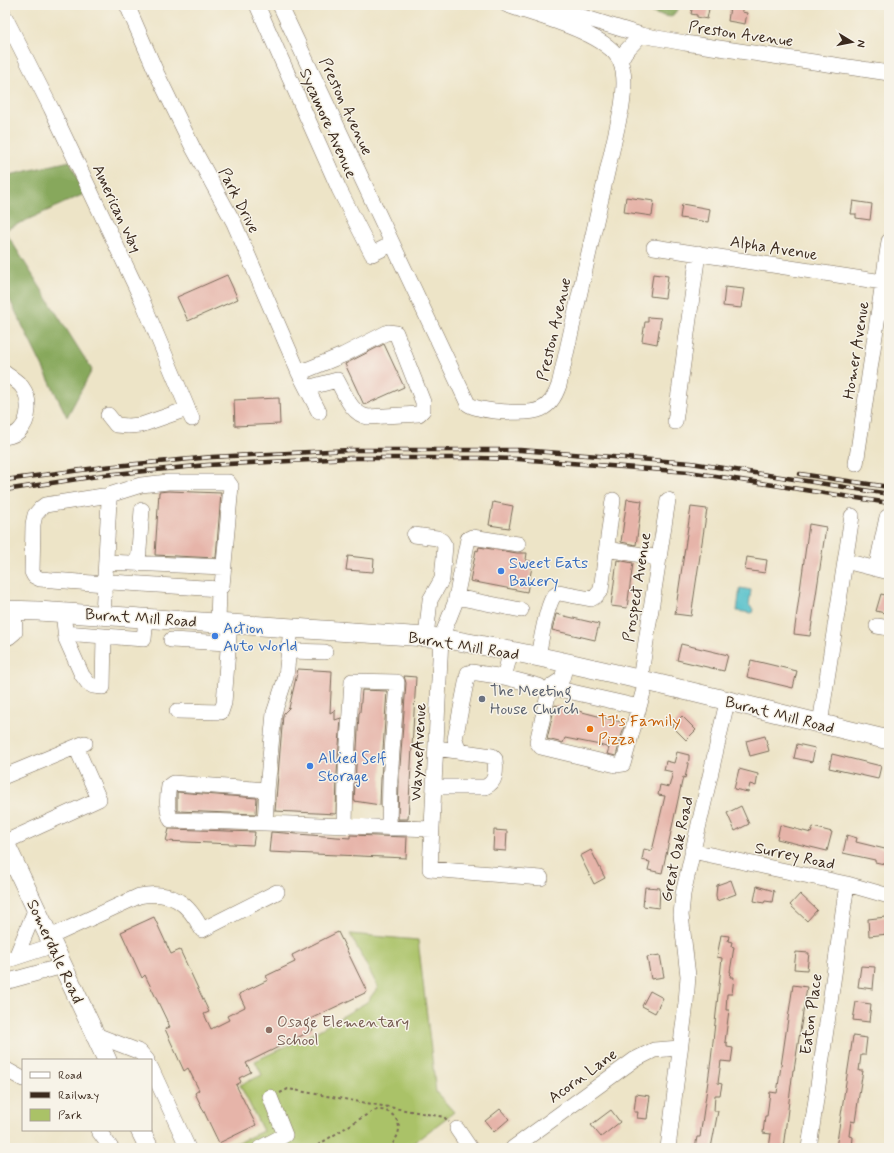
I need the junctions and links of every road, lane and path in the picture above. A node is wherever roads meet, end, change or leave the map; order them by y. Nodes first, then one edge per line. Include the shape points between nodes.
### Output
1 (127, 5) edge
2 (257, 5) edge
3 (280, 5) edge
4 (507, 5) edge
5 (544, 5) edge
6 (561, 8) edge
7 (5, 17) edge
8 (626, 31) junction
9 (641, 35) junction
10 (607, 45) junction
11 (620, 61) junction
12 (889, 73) edge
13 (889, 240) edge
14 (392, 244) junction
15 (654, 247) dead end
16 (698, 253) junction
17 (886, 282) edge
18 (5, 373) edge
19 (300, 373) junction
20 (307, 388) junction
21 (318, 412) dead end
22 (108, 415) dead end
23 (675, 422) dead end
24 (5, 437) edge
25 (856, 464) dead end
26 (106, 496) junction
27 (614, 500) dead end
28 (668, 500) dead end
29 (142, 510) dead end
30 (852, 516) dead end
31 (889, 518) edge
32 (414, 535) dead end
33 (518, 544) dead end
34 (607, 550) junction
35 (659, 558) junction
36 (844, 561) junction
37 (106, 562) junction
38 (138, 563) junction
39 (224, 567) junction
40 (883, 570) edge
41 (105, 584) junction
42 (219, 589) junction
43 (456, 597) junction
44 (9, 610) edge
45 (522, 610) dead end
46 (63, 612) junction
47 (103, 615) junction
48 (146, 618) junction
49 (224, 623) junction
50 (291, 628) junction
51 (65, 634) junction
52 (104, 636) junction
53 (5, 637) edge
54 (433, 637) junction
55 (171, 640) dead end
56 (228, 643) junction
57 (288, 651) junction
58 (511, 651) junction
59 (325, 652) dead end
60 (538, 657) junction
61 (566, 664) junction
62 (504, 677) junction
63 (643, 681) junction
64 (545, 686) junction
65 (727, 702) junction
66 (639, 707) junction
67 (177, 711) dead end
68 (820, 724) junction
69 (889, 740) edge
70 (436, 748) junction
71 (459, 752) junction
72 (5, 776) edge
73 (434, 787) junction
74 (266, 790) junction
75 (265, 823) junction
76 (345, 826) junction
77 (389, 828) junction
78 (432, 829) junction
79 (5, 842) edge
80 (692, 851) junction
81 (541, 878) dead end
82 (847, 884) junction
83 (277, 892) dead end
84 (889, 896) edge
85 (36, 908) junction
86 (52, 941) junction
87 (10, 959) edge
88 (63, 966) junction
89 (5, 982) edge
90 (96, 1035) junction
91 (680, 1048) junction
92 (108, 1059) edge
93 (146, 1059) edge
94 (5, 1069) edge
95 (152, 1070) edge
96 (22, 1078) edge
97 (270, 1097) joint
98 (458, 1129) joint
99 (99, 1131) edge
100 (140, 1131) edge
101 (111, 1148) edge
102 (148, 1148) edge
103 (188, 1148) edge
104 (260, 1148) edge
105 (313, 1148) edge
106 (390, 1148) edge
107 (470, 1148) edge
108 (513, 1148) edge
109 (668, 1148) edge
110 (809, 1148) edge

1 - 19 street, Park Drive via 193,148 234,223
2 - 14 street, Sycamore Avenue via 339,189 372,254
3 - 14 street, Preston Avenue
4 - 10 street, Preston Avenue via 581,31
5 - 6 street, Preston Avenue
6 - 8 street, Preston Avenue
7 - 22 street, American Way via 142,300 189,414 141,426 116,425
8 - 9 street, Preston Avenue
8 - 10 street
9 - 11 street
9 - 12 street, Preston Avenue
10 - 11 street, Preston Avenue
11 - 14 street, Preston Avenue via 624,86 622,106 559,385 551,400 541,409 482,410 468,404
13 - 17 street, Homer Avenue
15 - 16 street, Alpha Avenue
16 - 17 street, Alpha Avenue
16 - 23 street
17 - 25 street, Homer Avenue
18 - 24 street via 22,386 28,400 28,411 19,432
19 - 20 street, Park Drive
19 - 20 street via 388,332 396,333 423,402 423,410 419,414 362,416 356,412 337,380
20 - 21 street, Park Drive
26 - 37 street via 109,501
26 - 39 street via 141,485 168,482 228,482 230,486
26 - 41 street via 44,505 41,508 35,515 33,524 32,572 40,579
27 - 34 street
28 - 35 street, Prospect Avenue
29 - 38 street
30 - 36 street
31 - 40 street via 887,517
32 - 54 street via 437,538 445,546 442,579 430,600
33 - 43 street via 470,537 467,541
34 - 35 street
34 - 60 street via 602,590 596,596 591,599 559,593 552,599
35 - 63 street, Prospect Avenue
36 - 40 street
36 - 68 street
37 - 38 street
37 - 41 street
38 - 39 street
39 - 42 street via 222,586
41 - 42 street via 111,582
41 - 47 street
42 - 49 street
43 - 45 street
43 - 54 street
44 - 46 main road, Burnt Mill Road
44 - 53 street via 15,632
46 - 47 main road, Burnt Mill Road
46 - 51 street
47 - 48 main road, Burnt Mill Road
48 - 49 main road, Burnt Mill Road
48 - 52 street via 144,638
49 - 50 main road, Burnt Mill Road
49 - 56 street
50 - 54 main road, Burnt Mill Road
50 - 57 street
51 - 52 street
51 - 52 street via 74,658 88,683 103,687
54 - 58 main road, Burnt Mill Road
54 - 70 street, WayneAvenue
55 - 56 street
56 - 67 street via 224,703 221,712
57 - 59 street
57 - 74 street via 286,677 274,713
58 - 60 main road, Burnt Mill Road
58 - 62 street
60 - 61 main road, Burnt Mill Road
61 - 63 main road, Burnt Mill Road
61 - 64 street via 562,679
62 - 64 street
62 - 71 street via 468,673 455,739
63 - 65 main road, Burnt Mill Road
63 - 66 street, Prospect Avenue
64 - 66 street
64 - 66 street, Prospect Avenue via 537,742 541,747 616,765 623,764
65 - 68 main road, Burnt Mill Road
65 - 80 street, Great Oak Road
68 - 69 main road, Burnt Mill Road
70 - 71 street
70 - 73 street, WayneAvenue
71 - 73 street via 492,756 496,765 494,780 485,786
72 - 79 street via 80,745 99,799
73 - 78 street, WayneAvenue
74 - 75 street
74 - 75 street via 173,783 169,786 168,793 168,812 171,820
75 - 76 street
76 - 77 street
76 - 77 street via 352,681 397,682
77 - 78 street
78 - 81 street, WayneAvenue via 430,869
79 - 85 main road, Somerdale Road
80 - 82 street, Surrey Road
80 - 91 street, Great Oak Road via 681,915 688,976
82 - 84 street, Surrey Road
82 - 110 street, Eaton Place
83 - 86 street via 202,930 191,911 169,896 139,896
85 - 86 main road, Somerdale Road
85 - 87 street
86 - 87 street
86 - 88 main road, Somerdale Road
88 - 89 street
88 - 90 main road, Somerdale Road
90 - 92 main road, Somerdale Road
90 - 93 street via 140,1052
91 - 108 street, Acorn Lane via 654,1050 634,1060
91 - 109 street, Great Oak Road
94 - 96 street
95 - 103 street
97 - 98 path via 288,1089 444,1117
97 - 104 street via 285,1135
98 - 107 street
99 - 101 street
100 - 102 main road
105 - 106 path via 380,1109 390,1112 399,1127

